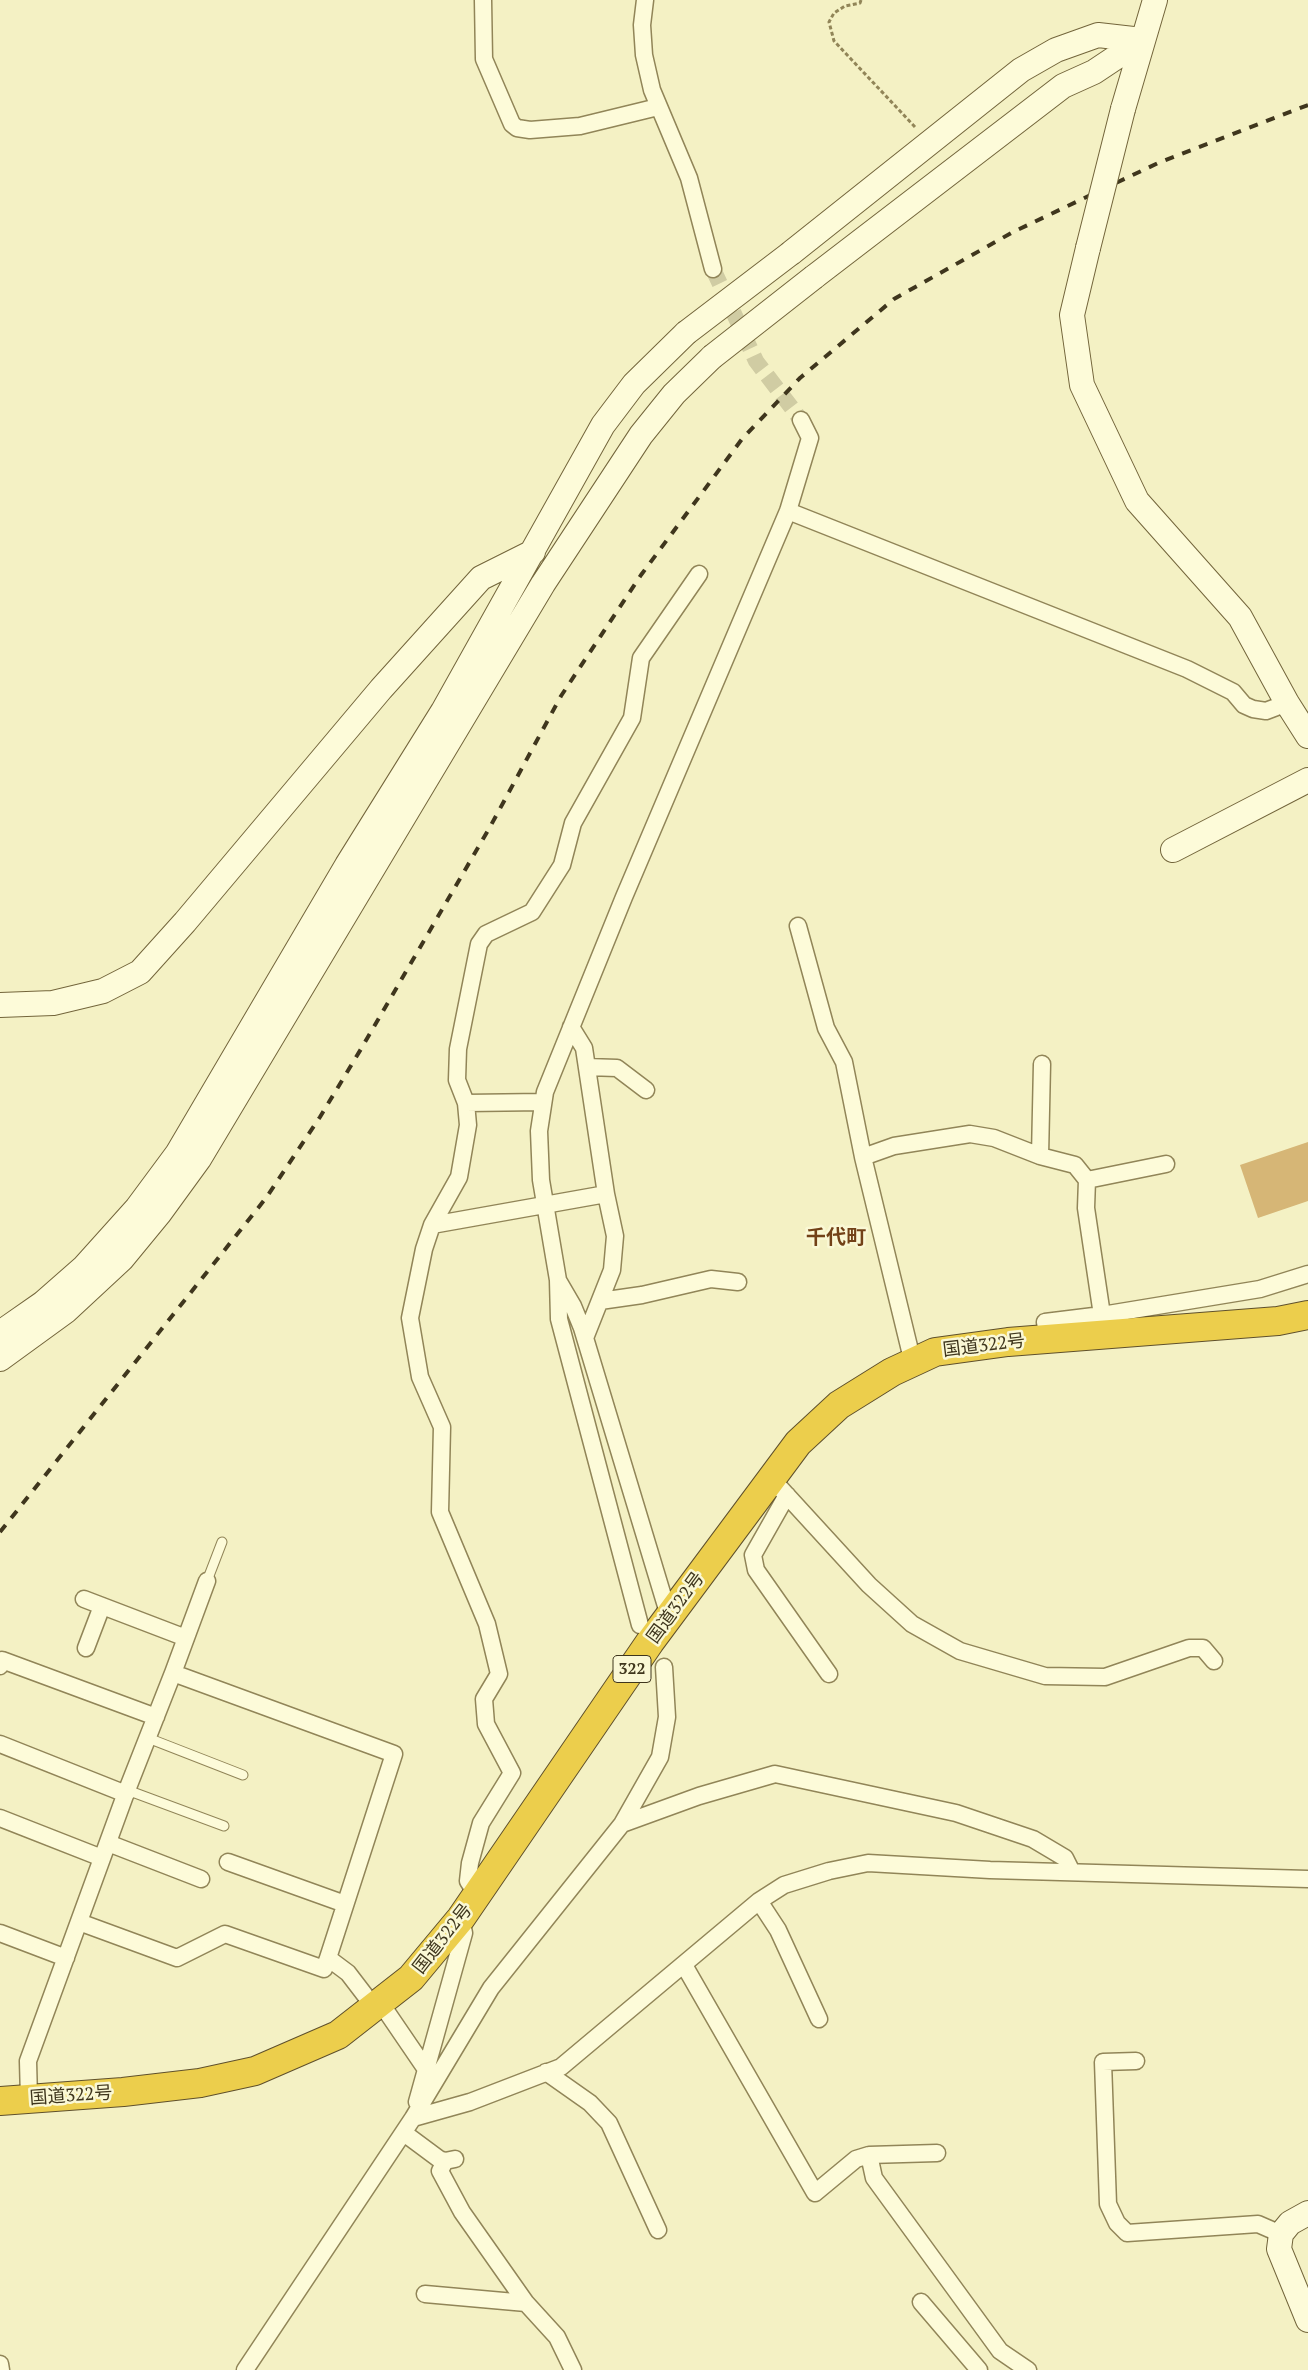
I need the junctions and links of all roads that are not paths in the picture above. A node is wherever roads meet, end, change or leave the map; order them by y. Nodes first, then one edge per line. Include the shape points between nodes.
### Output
1 (483, 0) edge
2 (645, 0) edge
3 (1155, 0) edge
4 (1142, 40) junction
5 (658, 107) junction
6 (829, 223) junction
7 (850, 249) junction
8 (713, 269) tunnel mouth
9 (801, 420) tunnel mouth
10 (788, 511) junction
11 (533, 552) junction
12 (699, 574) dead end
13 (470, 592) junction
14 (517, 605) junction
15 (1287, 703) junction
16 (1308, 736) edge
17 (1308, 780) edge
18 (1172, 850) dead end
19 (798, 926) dead end
20 (0, 1005) edge
21 (571, 1027) junction
22 (229, 1064) junction
23 (1042, 1064) dead end
24 (587, 1067) junction
25 (252, 1073) junction
26 (646, 1090) dead end
27 (543, 1102) junction
28 (466, 1103) junction
29 (1040, 1156) junction
30 (863, 1157) junction
31 (1166, 1164) dead end
32 (1087, 1180) junction
33 (606, 1194) junction
34 (546, 1205) junction
35 (432, 1225) junction
36 (1308, 1274) edge
37 (558, 1280) junction
38 (738, 1282) dead end
39 (600, 1301) junction
40 (1102, 1315) junction
41 (1308, 1315) edge
42 (0, 1333) edge
43 (585, 1338) junction
44 (1048, 1339) junction
45 (0, 1359) edge
46 (913, 1363) junction
47 (779, 1487) junction
48 (222, 1542) dead end
49 (207, 1581) joint
50 (84, 1599) dead end
51 (102, 1606) junction
52 (669, 1616) junction
53 (640, 1625) dead end
54 (186, 1638) junction
55 (86, 1648) dead end
56 (1214, 1661) dead end
57 (0, 1666) edge
58 (664, 1668) dead end
59 (173, 1673) junction
60 (829, 1674) dead end
61 (156, 1718) junction
62 (148, 1738) junction
63 (0, 1744) edge
64 (243, 1775) dead end
65 (126, 1792) junction
66 (1, 1822) edge
67 (622, 1824) junction
68 (224, 1826) dead end
69 (105, 1850) junction
70 (228, 1862) dead end
71 (1072, 1872) junction
72 (201, 1878) dead end
73 (1308, 1879) edge
74 (477, 1895) junction
75 (759, 1901) junction
76 (345, 1904) junction
77 (461, 1918) junction
78 (79, 1922) junction
79 (0, 1933) edge
80 (66, 1958) junction
81 (328, 1958) junction
82 (684, 1965) junction
83 (377, 2004) junction
84 (819, 2019) dead end
85 (1136, 2061) dead end
86 (425, 2068) junction
87 (546, 2072) junction
88 (29, 2100) junction
89 (0, 2101) edge
90 (413, 2118) junction
91 (404, 2133) junction
92 (937, 2153) dead end
93 (869, 2155) junction
94 (1308, 2214) edge
95 (658, 2230) dead end
96 (1282, 2234) junction
97 (425, 2294) dead end
98 (921, 2302) dead end
99 (526, 2303) junction
100 (1308, 2320) edge
101 (0, 2364) edge
102 (1, 2370) edge
103 (245, 2370) edge
104 (573, 2370) edge
105 (978, 2370) edge
106 (1028, 2370) edge

1 - 5 street via 484,59 512,124 517,128 580,126
2 - 5 street via 642,25 644,55
3 - 4 street
4 - 6 street via 1098,35 1056,50 1021,70
4 - 7 street via 1094,72 1063,86
4 - 15 street, bridge via 1072,315 1082,385 1137,501 1240,618
5 - 8 street via 689,178
6 - 7 street
6 - 11 street, bridge via 686,333 634,384 603,424
7 - 14 street, bridge via 712,357 674,394
9 - 10 street via 810,438
10 - 15 street via 1187,669 1233,692 1244,705 1253,709 1266,711
10 - 21 street
11 - 13 street via 492,571 481,578
11 - 14 street
12 - 28 street via 641,658 632,718 573,823 562,865 532,912 486,934 479,944 458,1049 457,1080
13 - 14 street via 492,593
13 - 20 street via 381,689 140,972 104,991 52,1003
14 - 22 street via 443,711
14 - 25 street
15 - 16 street
17 - 18 street
19 - 30 street via 826,1028 844,1062
21 - 24 street via 584,1048
21 - 27 street
22 - 25 street
22 - 42 street via 177,1154 137,1208 84,1267 43,1303
23 - 29 street
24 - 26 street via 617,1068
24 - 33 street
25 - 45 street via 199,1159 160,1214 122,1259 66,1311
27 - 28 street
27 - 34 street via 539,1131 541,1180
28 - 35 street via 468,1125 459,1178
29 - 30 street via 994,1138 970,1134 894,1146
29 - 32 street via 1075,1165
30 - 46 street
31 - 32 street
32 - 40 street via 1086,1208
33 - 34 street
33 - 39 street via 615,1236 612,1270
34 - 35 street
34 - 37 street
35 - 74 street via 410,1318 420,1377 442,1427 440,1512 487,1624 499,1674 484,1698 486,1724 512,1773 481,1823 468,1881
36 - 40 street via 1260,1289
37 - 43 street via 573,1306
37 - 53 street via 559,1319
38 - 39 street via 711,1279
39 - 43 street
40 - 44 street via 1045,1322
41 - 44 highway, 国道322号 / 322 via 1278,1321
43 - 52 street
44 - 46 highway, 国道322号 / 322 via 935,1352
46 - 47 highway, 国道322号 / 322 via 892,1372 839,1405 798,1443
47 - 52 highway, 国道322号 / 322
47 - 56 street via 869,1585 912,1624 960,1651 1045,1676 1105,1677 1189,1648 1203,1648
47 - 60 street via 753,1555 756,1570
48 - 49 lane
49 - 54 street
50 - 51 street
51 - 54 street
51 - 55 street
52 - 74 highway, 国道322号 / 322
54 - 59 street
57 - 61 street via 2,1660
58 - 67 street via 667,1717 660,1757
59 - 61 street
59 - 76 street via 394,1754
61 - 62 street
62 - 64 lane
62 - 65 street
63 - 65 street
65 - 68 lane
65 - 69 street
66 - 69 street
67 - 71 street via 699,1796 775,1774 956,1813 1033,1839 1065,1858
67 - 90 street via 491,1988
69 - 72 street
69 - 78 street
70 - 76 street
71 - 73 street
71 - 75 street via 868,1863 784,1885
74 - 77 highway, 国道322号 / 322
75 - 82 street
75 - 84 street via 778,1930
76 - 81 street
77 - 83 highway, 国道322号 / 322 via 412,1978
77 - 86 street via 464,1933
78 - 80 street
78 - 81 street via 178,1958 225,1934 324,1969
79 - 80 street
80 - 88 street via 28,2061
81 - 83 street
82 - 87 street via 560,2067
82 - 93 street via 815,2193 856,2159
83 - 86 street
83 - 88 highway, 国道322号 / 322 via 338,2035 255,2071 200,2083
85 - 96 street via 1103,2062 1108,2204 1118,2223 1127,2233 1258,2224
86 - 90 street
87 - 90 street via 470,2102
87 - 95 street via 590,2104 608,2123
88 - 89 highway, 国道322号 / 322
90 - 91 street
91 - 99 street via 439,2159 451,2160 440,2171 462,2212
91 - 103 street
92 - 93 street
93 - 106 street via 874,2178 1000,2351
94 - 96 street via 1290,2223
96 - 100 street via 1279,2249
97 - 99 street
98 - 105 street
99 - 104 street via 557,2337
101 - 102 street

